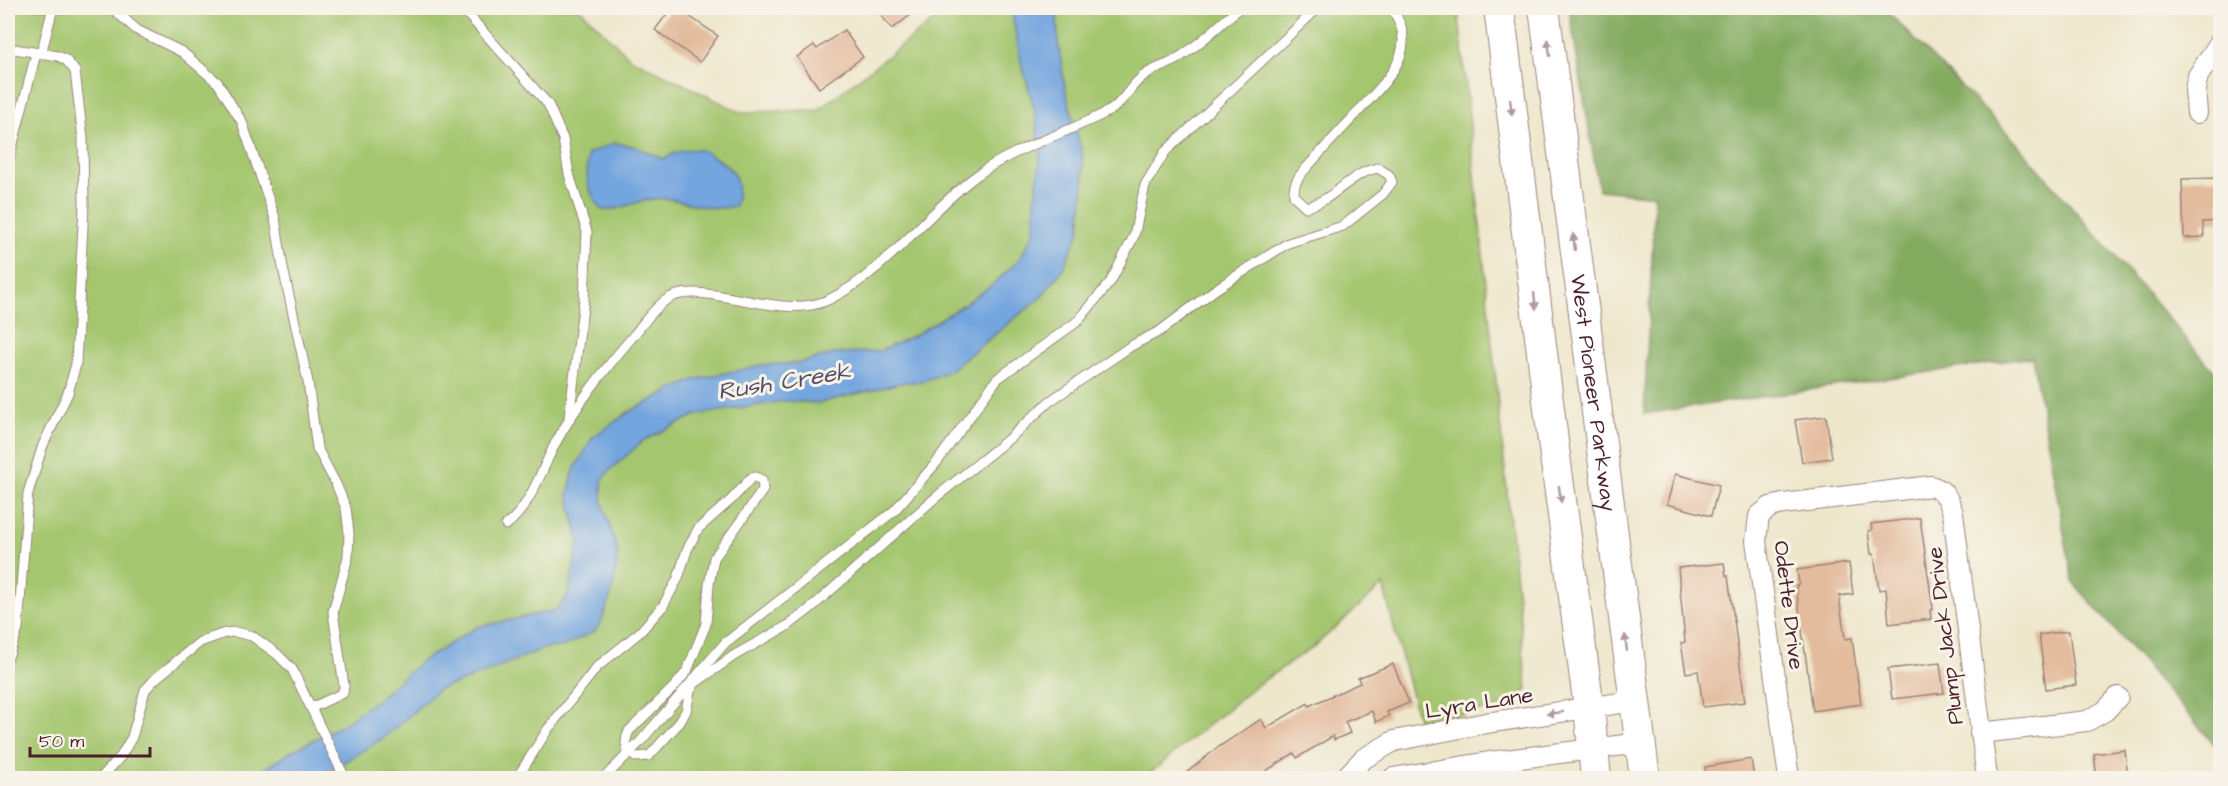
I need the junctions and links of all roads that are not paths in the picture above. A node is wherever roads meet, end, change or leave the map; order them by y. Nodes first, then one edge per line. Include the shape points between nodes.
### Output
1 (53, 8) edge
2 (112, 8) edge
3 (462, 8) edge
4 (1239, 8) edge
5 (1318, 8) edge
6 (1391, 8) edge
7 (1498, 8) edge
8 (1544, 8) edge
9 (2220, 42) edge
10 (8, 48) edge
11 (38, 54) junction
12 (2197, 113) dead end
13 (8, 163) edge
14 (569, 421) junction
15 (1941, 490) joint
16 (506, 525) dead end
17 (8, 657) edge
18 (2118, 697) dead end
19 (1634, 701) junction
20 (311, 708) junction
21 (1589, 708) junction
22 (1980, 733) junction
23 (1640, 743) junction
24 (1594, 749) junction
25 (629, 753) junction
26 (344, 777) edge
27 (101, 778) edge
28 (517, 778) edge
29 (603, 778) edge
30 (1347, 778) edge
31 (1393, 778) edge
32 (1596, 778) edge
33 (1645, 778) edge
34 (1789, 778) edge
35 (1987, 778) edge

1 - 11 lane
2 - 20 lane via 137,30 182,52 218,83 242,122 275,218 308,382 317,448 343,500 349,533 348,557 333,612 343,693
3 - 14 lane via 548,104 563,139 587,232 585,299
4 - 14 lane via 1200,42 1147,73 1113,109 1002,160 977,176 938,208 895,252 828,300 804,307 782,307 687,293 665,301 624,347
5 - 25 lane via 1165,152 1145,185 1134,236 1111,281 1078,321 997,379 937,462 894,511 725,643
6 - 25 lane via 1400,20 1404,39 1393,75 1293,186 1294,196 1306,207 1318,205 1351,179 1378,168 1392,182 1383,194 1343,226 1288,243 1050,401 811,608 696,683 680,722 649,756 640,758
7 -> 21 main road, West Pioneer Parkway
19 -> 8 main road, West Pioneer Parkway
9 - 12 street via 2198,76
10 - 11 lane
11 - 13 lane
11 - 17 lane via 66,60 75,71 83,139 84,205 76,364 28,494 18,629
14 - 16 lane via 524,506
15 - 22 street, Plump Jack Drive via 1953,513
15 - 34 street, Odette Drive via 1919,486 1782,504 1759,516 1756,541
18 - 22 street via 2105,711 2087,721
19 - 21 street, Lyra Lane
19 - 23 main road, West Pioneer Parkway
20 - 26 lane
20 - 27 lane via 292,669 277,654 252,636 225,633 200,642 145,690 132,737
21 - 24 main road, West Pioneer Parkway
21 -> 30 street, Lyra Lane via 1394,741 1363,759
22 - 35 street, Plump Jack Drive
23 - 24 street
23 - 33 main road, West Pioneer Parkway
24 - 31 street
24 - 32 main road, West Pioneer Parkway
25 - 28 lane via 629,731 687,671 706,624 714,558 763,490 759,478 751,478 698,529 663,606 640,632 597,667 548,729
25 - 29 lane

